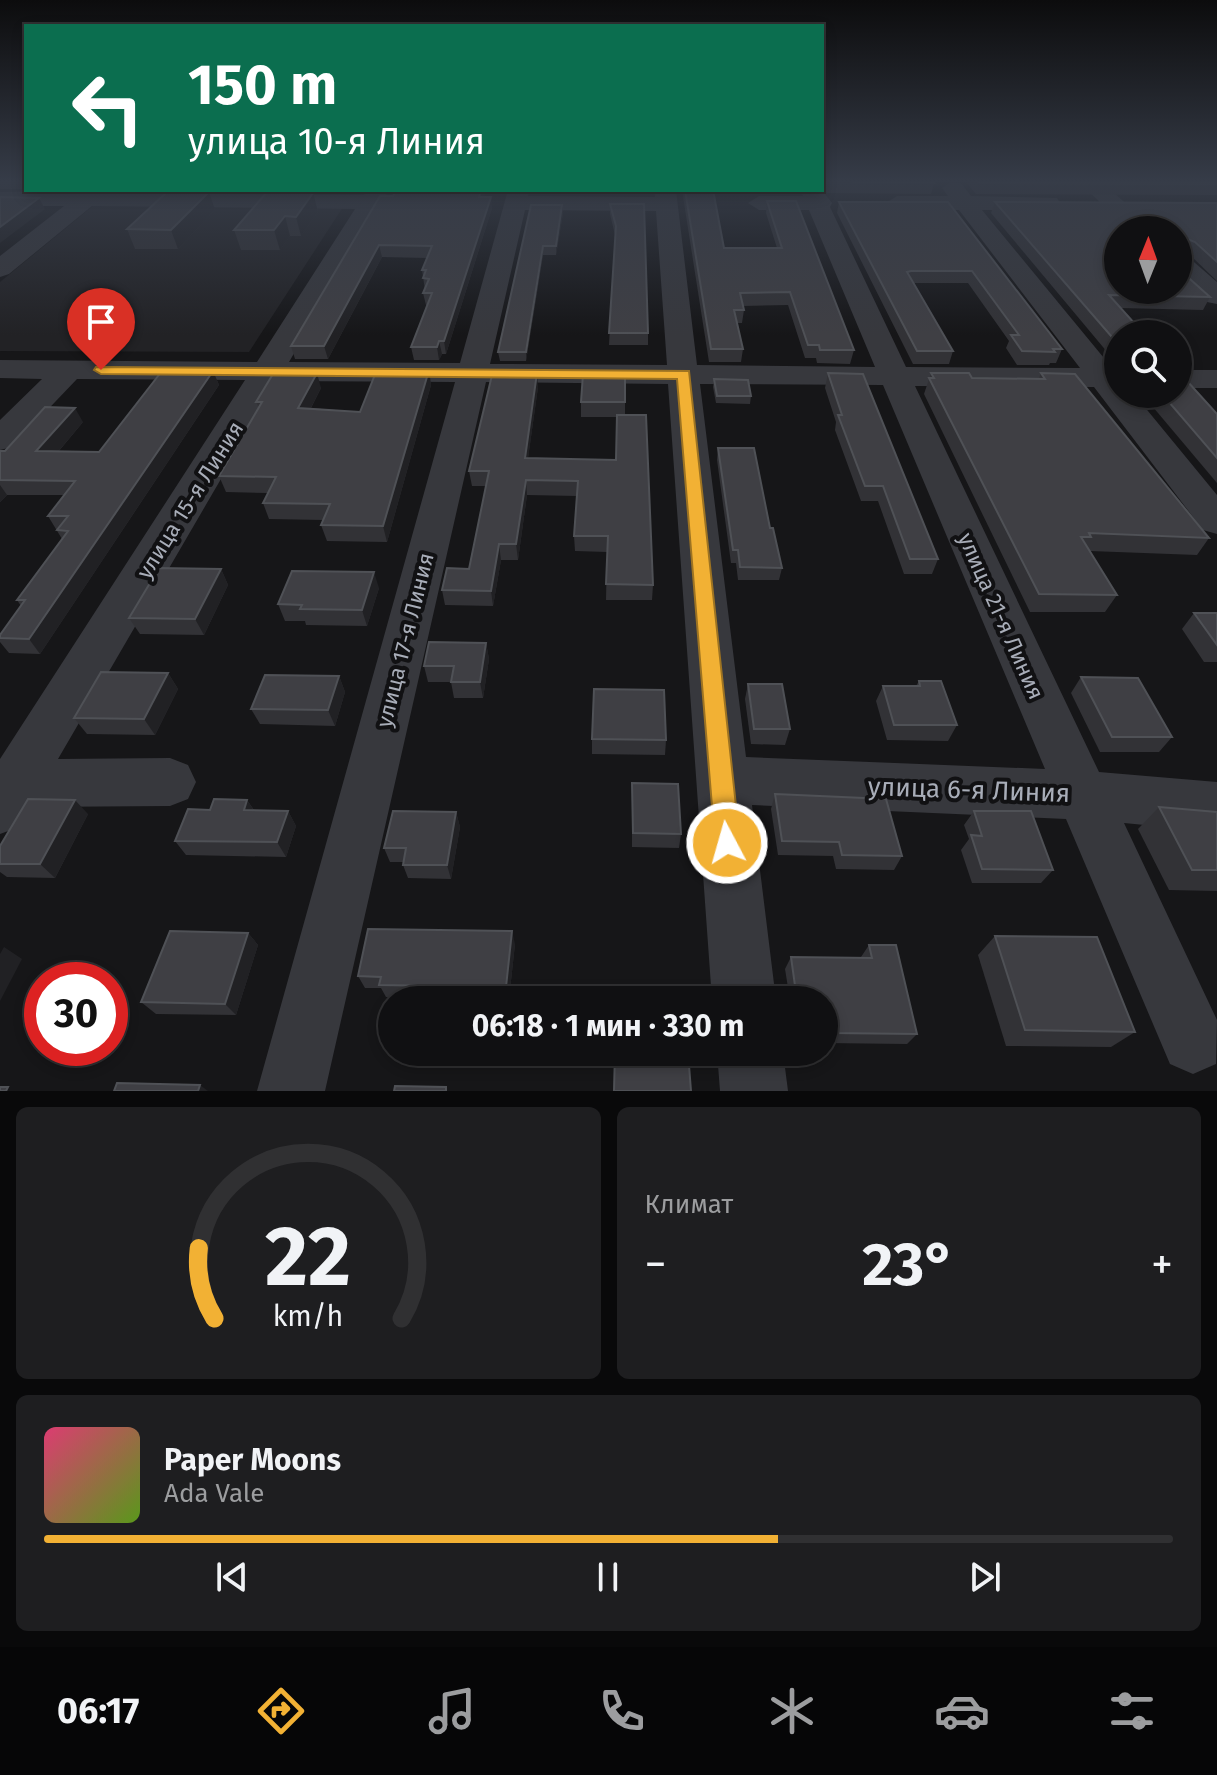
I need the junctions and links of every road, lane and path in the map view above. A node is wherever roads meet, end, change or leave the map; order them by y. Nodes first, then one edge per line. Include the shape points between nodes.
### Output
1 (46, 233) edge
2 (352, 233) edge
3 (509, 233) edge
4 (669, 233) edge
5 (838, 233) edge
6 (990, 233) edge
7 (0, 269) edge
8 (1192, 274) edge
9 (1217, 296) edge
10 (0, 369) edge
11 (69, 369) junction
12 (1104, 370) edge
13 (270, 371) junction
14 (474, 373) junction
15 (684, 374) junction
16 (893, 377) junction
17 (1104, 378) edge
18 (1192, 379) edge
19 (1217, 379) edge
20 (1133, 408) edge
21 (0, 440) edge
22 (1217, 521) edge
23 (721, 780) junction
24 (170, 782) dead end
25 (5, 792) edge
26 (1081, 795) junction
27 (1217, 807) edge
28 (743, 986) edge
29 (1193, 1041) dead end
30 (751, 1066) edge
31 (291, 1091) edge
32 (754, 1091) edge

1 - 7 street
2 - 13 street, улица 15-я Линия
3 - 14 street, улица 17-я Линия
4 - 15 street
5 - 16 street, улица 21-я Линия
6 - 12 street
8 - 9 street
10 - 11 street
11 - 13 street
11 - 21 street
13 - 14 street
13 - 25 street, улица 15-я Линия
14 - 15 street
14 - 31 street, улица 17-я Линия
15 - 16 street
15 - 23 street
16 - 17 street
16 - 26 street, улица 21-я Линия
18 - 19 street
20 - 22 street
23 - 26 street, улица 6-я Линия
23 - 28 street
24 - 25 street
26 - 27 street, улица 6-я Линия
26 - 29 street, улица 21-я Линия
30 - 32 street

